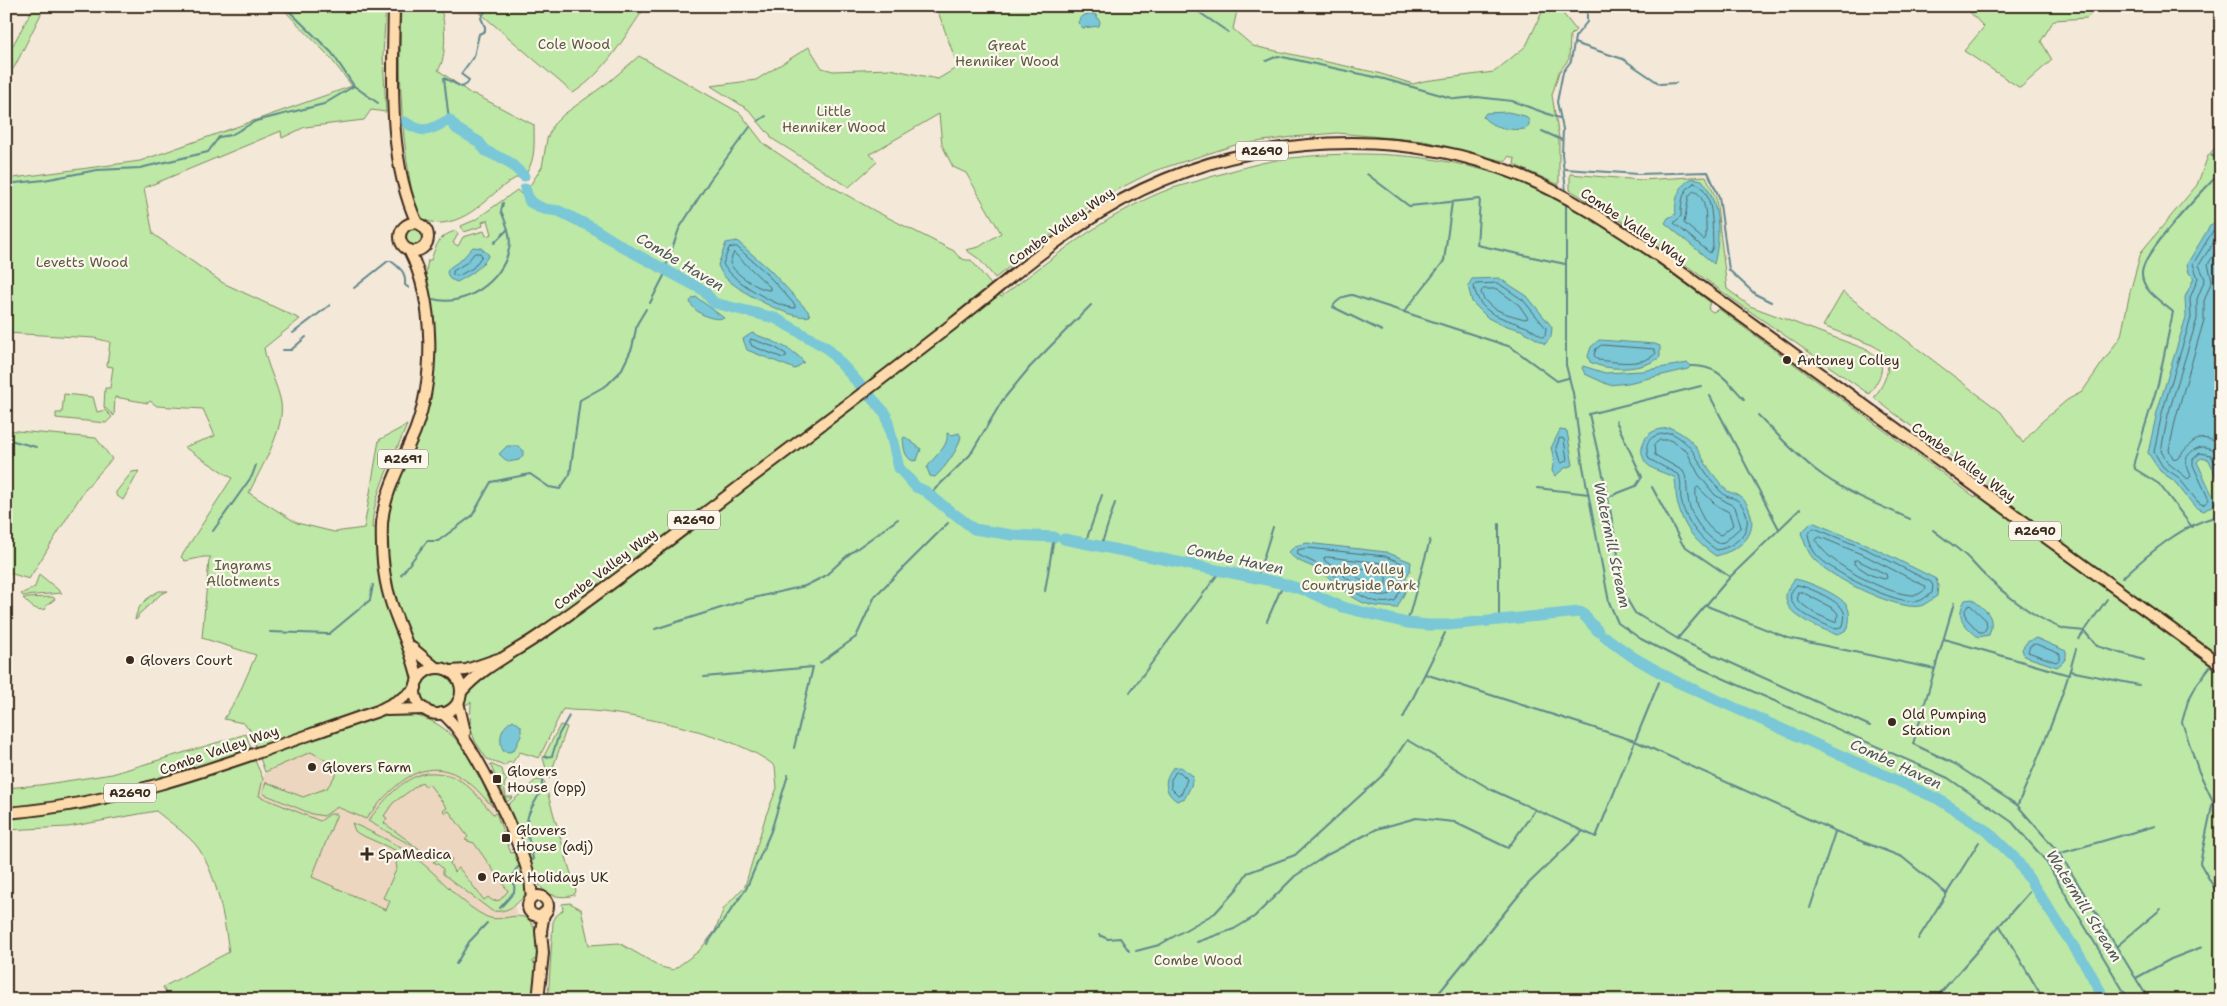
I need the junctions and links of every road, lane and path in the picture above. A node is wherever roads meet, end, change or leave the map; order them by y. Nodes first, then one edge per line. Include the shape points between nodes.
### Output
1 (394, 6) edge
2 (407, 202) junction
3 (417, 223) junction
4 (405, 225) junction
5 (424, 246) junction
6 (409, 250) junction
7 (420, 273) junction
8 (407, 642) junction
9 (506, 656) junction
10 (2221, 664) edge
11 (436, 668) junction
12 (451, 671) junction
13 (417, 684) junction
14 (461, 692) junction
15 (458, 702) junction
16 (424, 709) junction
17 (378, 711) junction
18 (442, 713) junction
19 (468, 742) junction
20 (6, 813) edge
21 (536, 898) junction
22 (540, 914) junction
23 (538, 1000) edge

1 - 2 main road via 394,102 397,145
2 - 3 main road
2 - 4 main road
3 - 4 main road
3 - 5 main road via 428,234
4 - 6 main road via 399,238 402,246
5 - 6 main road via 417,251
5 - 7 main road, A2691
6 - 7 main road, A2691
7 - 8 main road, A2691 via 429,339 427,387 416,429 382,520 385,576
8 - 11 main road, A2691
8 - 13 main road, A2691
9 - 10 main road, Combe Valley Way / A2690 via 540,635 848,405 1045,251 1100,213 1157,183 1223,160 1293,146 1366,144 1423,149 1484,163 1576,202 1659,256
9 - 12 main road, Combe Valley Way / A2690 via 466,670
9 - 14 main road, Combe Valley Way / A2690 via 474,678
11 - 12 main road
11 - 13 main road via 425,672
12 - 14 main road via 459,680
13 - 16 main road via 418,700
13 - 17 main road, Combe Valley Way / A2690 via 403,698
14 - 15 main road
15 - 18 main road
15 - 19 main road
16 - 17 main road, Combe Valley Way / A2690
16 - 18 main road
17 - 20 main road, Combe Valley Way / A2690 via 129,794
18 - 19 main road via 455,723
19 - 21 main road via 520,851
21 - 22 main road via 548,906
21 - 22 main road via 528,907 530,912
22 - 23 main road via 543,953

